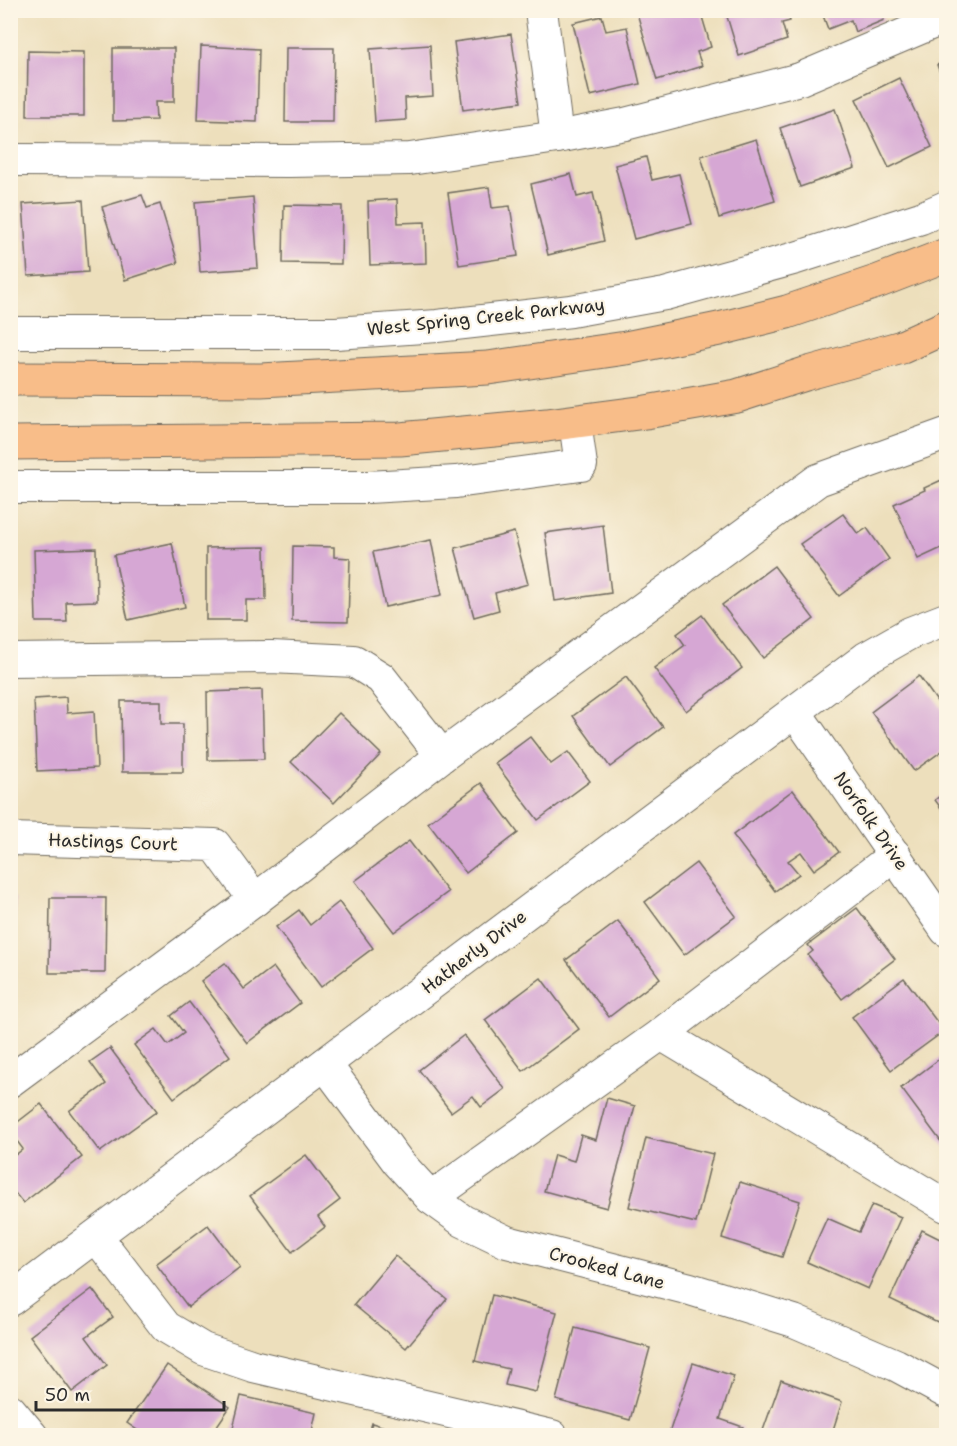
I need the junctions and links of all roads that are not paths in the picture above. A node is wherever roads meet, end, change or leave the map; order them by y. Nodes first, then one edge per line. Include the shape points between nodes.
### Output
1 (542, 10) edge
2 (946, 17) edge
3 (557, 137) junction
4 (10, 160) edge
5 (946, 207) edge
6 (946, 255) edge
7 (946, 327) edge
8 (10, 333) edge
9 (10, 379) edge
10 (575, 422) junction
11 (946, 434) edge
12 (10, 443) edge
13 (10, 487) edge
14 (944, 623) edge
15 (10, 660) edge
16 (795, 712) junction
17 (442, 756) junction
18 (10, 839) edge
19 (895, 855) junction
20 (255, 900) junction
21 (946, 930) edge
22 (661, 1034) junction
23 (325, 1064) junction
24 (10, 1081) edge
25 (431, 1198) junction
26 (946, 1206) edge
27 (96, 1236) junction
28 (10, 1300) edge
29 (946, 1392) edge
30 (10, 1410) edge
31 (32, 1436) edge
32 (552, 1436) edge

1 - 3 street
2 - 3 street via 800,79 625,124
3 - 4 street via 410,159
5 - 8 street, West Spring Creek Parkway via 796,258 665,294 571,311 336,333
6 - 9 main road via 787,312 719,329 626,348 488,368 261,380
7 - 10 main road via 902,347 737,396
10 - 12 main road via 400,439
10 - 13 street via 581,465 456,482 368,487
11 - 17 street via 818,480
14 - 16 street, Hatherly Drive via 910,633 866,658
15 - 17 street via 271,657 354,661 381,678
16 - 19 street, Norfolk Drive
16 - 23 street, Hatherly Drive
17 - 20 street
18 - 20 street, Hastings Court via 215,845
19 - 21 street, Norfolk Drive
19 - 22 street
20 - 24 street
22 - 25 street
22 - 26 street
23 - 25 street, Crooked Lane via 398,1162
23 - 27 street, Hatherly Drive
25 - 29 street, Crooked Lane via 464,1221 507,1242 690,1289 795,1321 896,1365
27 - 28 street, Hatherly Drive
27 - 32 street via 166,1327 203,1349 253,1366
30 - 31 street

